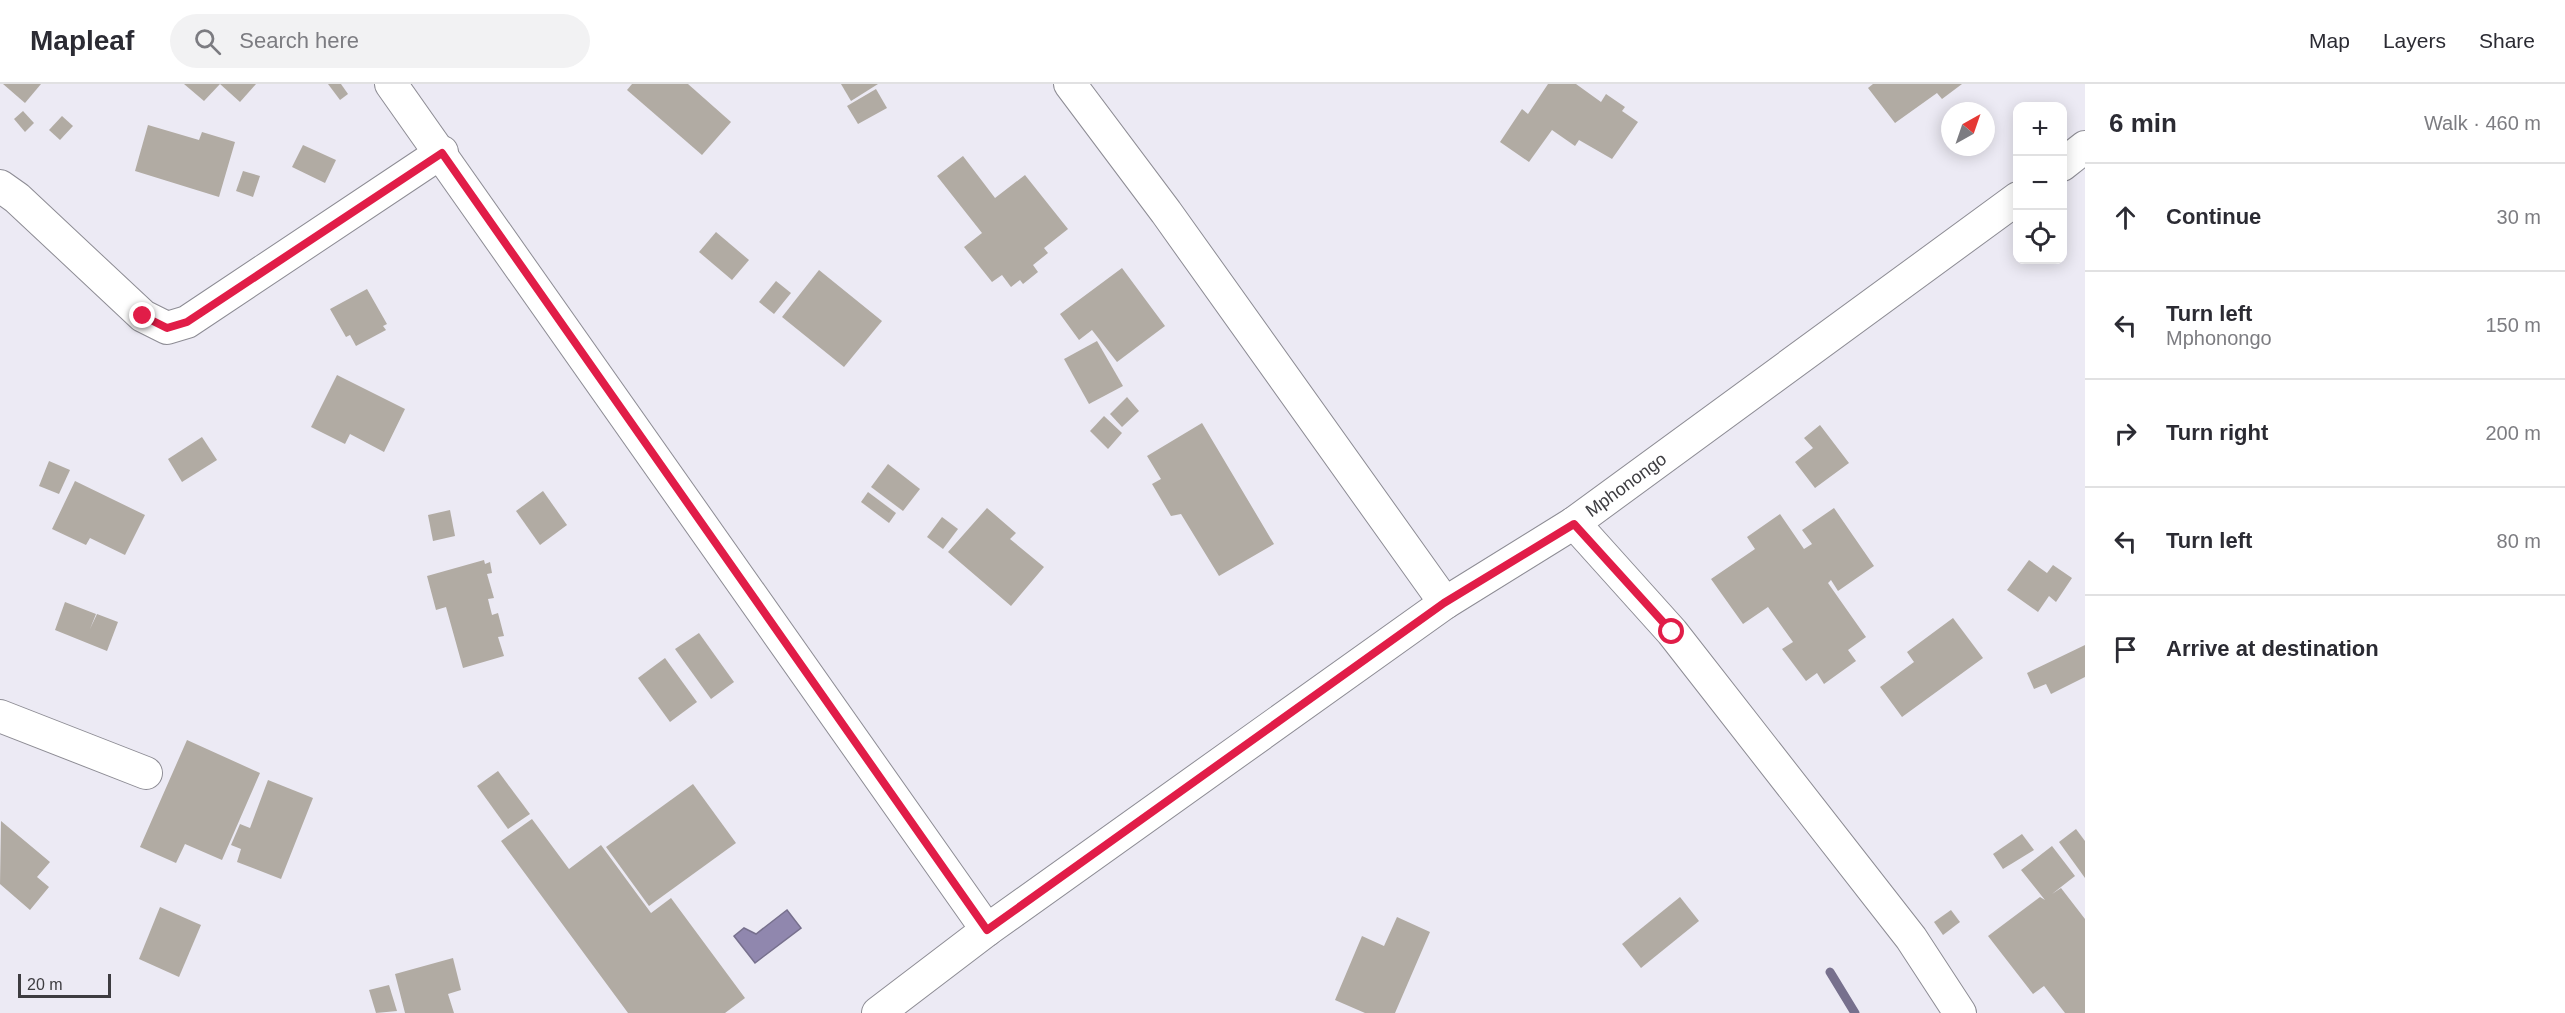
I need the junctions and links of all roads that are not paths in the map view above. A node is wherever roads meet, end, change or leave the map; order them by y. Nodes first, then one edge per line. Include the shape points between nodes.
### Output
1 (391, 84) edge
2 (1070, 84) edge
3 (2085, 147) edge
4 (442, 153) junction
5 (2067, 161) edge
6 (0, 186) edge
7 (2013, 202) edge
8 (1574, 524) junction
9 (1444, 603) junction
10 (0, 716) edge
11 (146, 773) dead end
12 (987, 930) junction
13 (878, 1013) edge
14 (1960, 1013) edge

1 - 4 street
2 - 9 street
3 - 5 street
4 - 6 street via 187,322 167,328 143,316
4 - 12 street
7 - 8 street, Mphonongo
8 - 9 street, Mphonongo
8 - 14 street via 1672,632 1911,938
9 - 12 street, Mphonongo
10 - 11 street
12 - 13 street, Mphonongo

